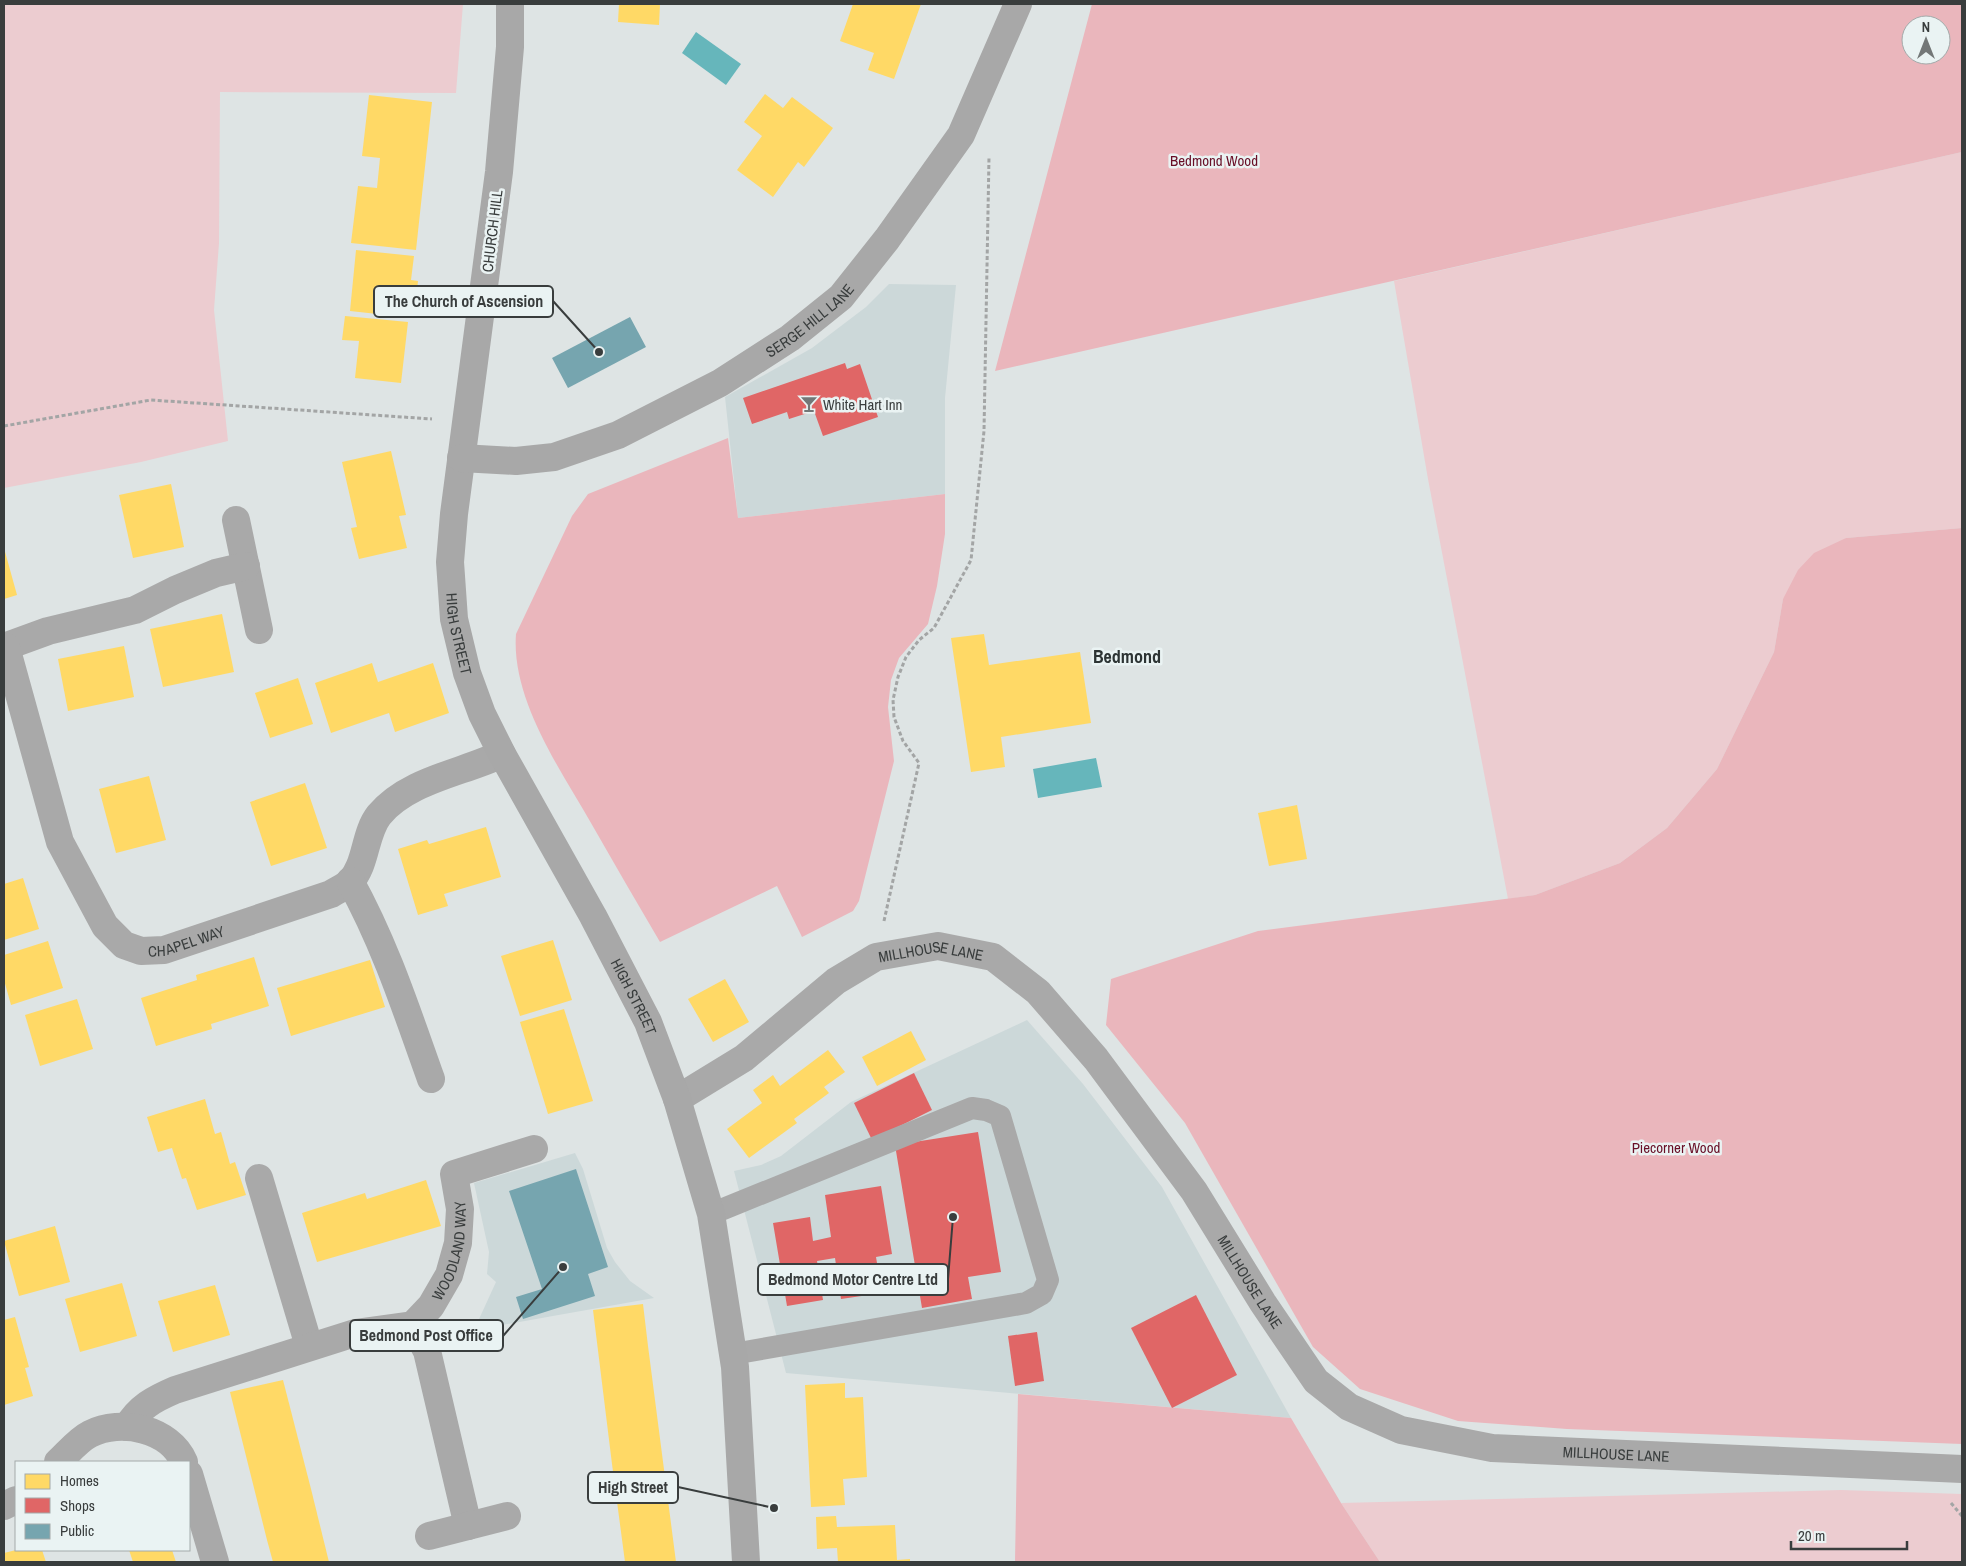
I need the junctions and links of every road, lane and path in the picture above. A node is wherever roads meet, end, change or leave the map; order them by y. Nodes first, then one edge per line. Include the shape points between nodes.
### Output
1 (510, 4) edge
2 (1018, 4) edge
3 (989, 155) dead end
4 (465, 421) junction
5 (4, 426) edge
6 (461, 458) junction
7 (236, 520) dead end
8 (246, 566) junction
9 (259, 630) dead end
10 (5, 647) edge
11 (502, 754) junction
12 (350, 881) junction
13 (876, 957) junction
14 (431, 1079) dead end
15 (677, 1099) junction
16 (534, 1149) dead end
17 (259, 1178) dead end
18 (711, 1214) junction
19 (413, 1325) junction
20 (309, 1346) junction
21 (733, 1354) junction
22 (127, 1427) junction
23 (59, 1461) edge
24 (183, 1461) edge
25 (1962, 1469) edge
26 (190, 1477) edge
27 (507, 1516) dead end
28 (468, 1526) junction
29 (429, 1536) dead end
30 (215, 1562) edge
31 (746, 1562) edge

1 - 4 street, CHURCH HILL via 510,47 499,172
2 - 6 street, SERGE HILL LANE via 961,135 841,297 790,338 720,383 618,435 554,457 516,461
3 - 13 path via 984,431 971,560 934,628 906,657 898,677 893,700 894,717 903,741 919,763
4 - 5 path via 151,400
4 - 6 street, CHURCH HILL
6 - 11 street, HIGH STREET via 450,562 454,619 467,673
7 - 8 street
8 - 9 street
8 - 10 street, CHAPEL WAY via 216,573 134,610 48,631
10 - 12 street, CHAPEL WAY via 60,842 105,926 124,945 141,952 164,950 331,894
11 - 12 street, CHAPEL WAY via 396,797 378,816
11 - 15 street, HIGH STREET via 648,1022
12 - 14 street via 385,951
13 - 15 street, MILLHOUSE LANE via 836,981 744,1058
13 - 25 street, MILLHOUSE LANE via 938,946 993,957 1038,992 1096,1059 1194,1191 1316,1382 1349,1407 1401,1430 1492,1448
15 - 18 street, HIGH STREET
16 - 19 street, WOODLAND WAY via 454,1174 460,1209 458,1243 449,1275 431,1306
17 - 20 street
18 - 21 street, HIGH STREET
18 - 21 lane via 972,1108 986,1110 1000,1116 1048,1280 1042,1294 1026,1303
19 - 20 street via 355,1333
19 - 28 street via 427,1351
20 - 22 street via 151,1400 134,1415
21 - 31 street, HIGH STREET
22 - 23 street via 107,1428 89,1434
22 - 24 street via 153,1432 169,1441
26 - 30 street
27 - 28 street
28 - 29 street

